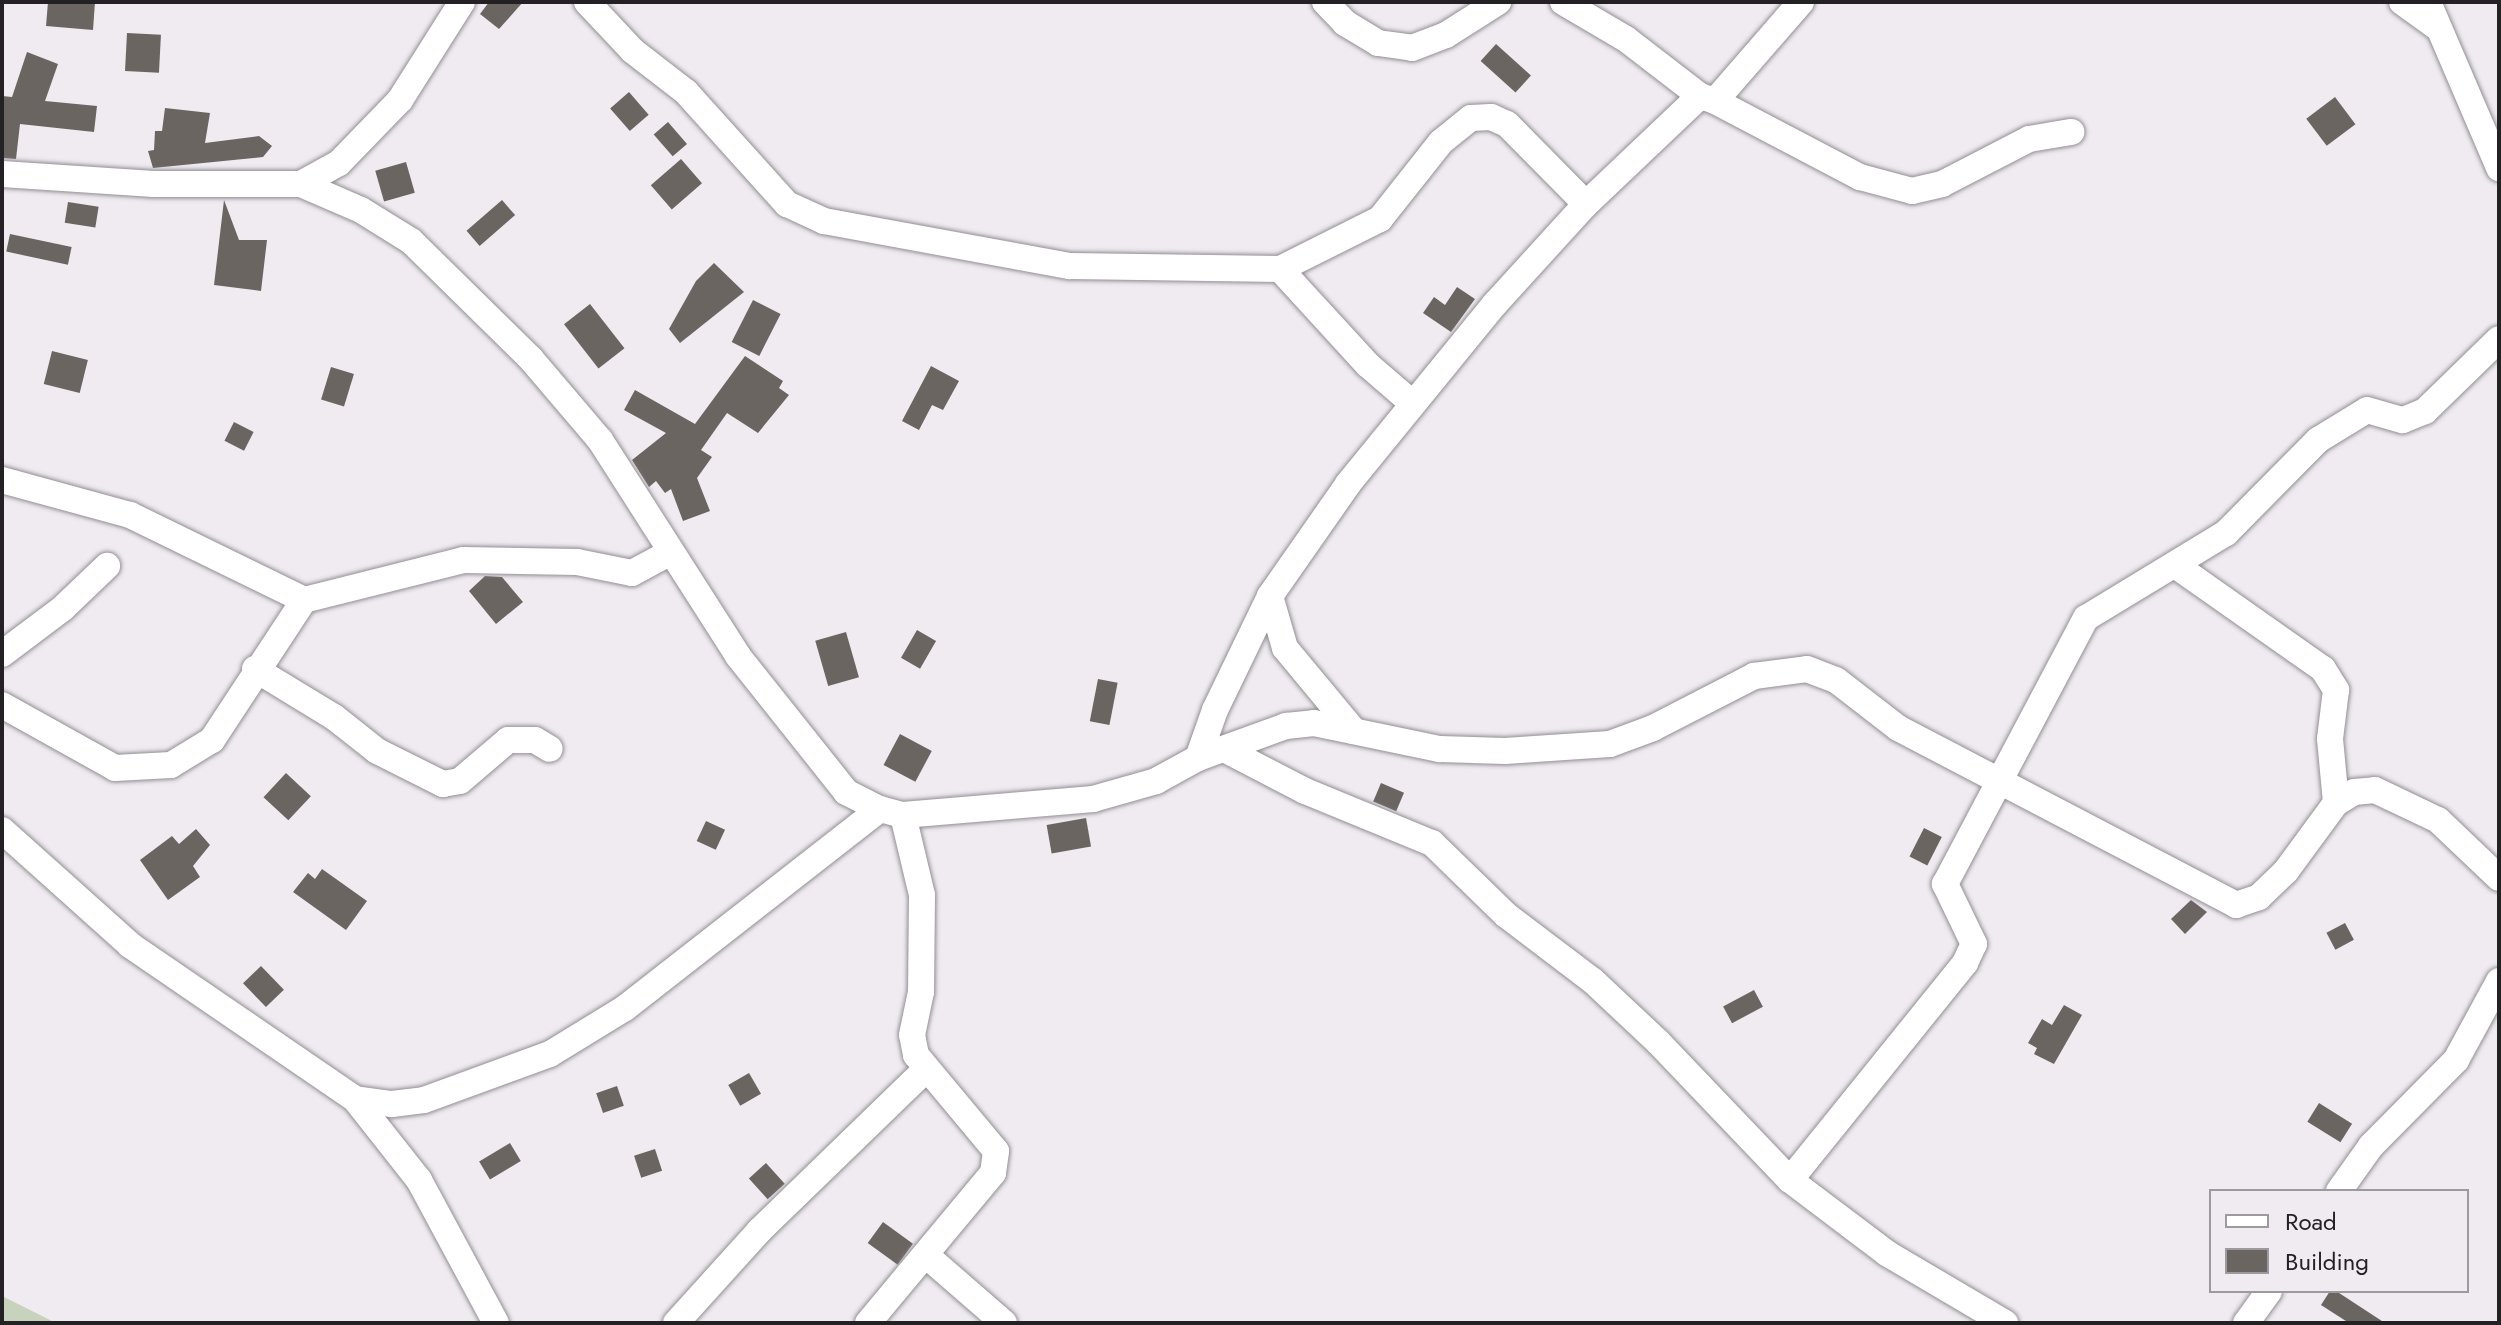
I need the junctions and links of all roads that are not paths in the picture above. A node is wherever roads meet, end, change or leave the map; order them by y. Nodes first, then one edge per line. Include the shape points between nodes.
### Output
1 (462, 2) edge
2 (587, 2) edge
3 (1325, 2) edge
4 (1563, 2) edge
5 (1801, 2) edge
6 (2402, 2) edge
7 (2428, 2) edge
8 (1488, 4) edge
9 (2438, 29) junction
10 (1708, 98) junction
11 (2071, 132) dead end
12 (2499, 168) edge
13 (2, 174) edge
14 (301, 184) junction
15 (1586, 204) junction
16 (1280, 269) junction
17 (2499, 339) edge
18 (1412, 403) junction
19 (2, 480) edge
20 (671, 552) junction
21 (2175, 565) junction
22 (107, 566) dead end
23 (1270, 596) junction
24 (304, 600) junction
25 (2, 654) edge
26 (255, 669) junction
27 (2, 705) edge
28 (1354, 731) junction
29 (550, 749) dead end
30 (1224, 749) junction
31 (1198, 758) junction
32 (2001, 785) junction
33 (2336, 803) junction
34 (892, 812) junction
35 (2, 830) edge
36 (2494, 861) edge
37 (2499, 981) edge
38 (926, 1069) junction
39 (355, 1099) junction
40 (1790, 1180) junction
41 (2340, 1189) edge
42 (927, 1256) junction
43 (2268, 1293) edge
44 (496, 1323) edge
45 (676, 1323) edge
46 (868, 1323) edge
47 (1004, 1323) edge
48 (2005, 1323) edge
49 (2246, 1323) edge

1 - 14 street via 400,100 339,163
2 - 16 street via 633,51 686,92 787,204 824,221 1070,266
3 - 8 street via 1345,23 1378,43 1412,48 1446,35
4 - 10 street
5 - 10 street
6 - 9 street
7 - 9 street
9 - 12 street
10 - 11 street via 1860,177 1912,191 1942,184 2029,139
10 - 15 street
13 - 14 street via 154,184
14 - 20 street via 361,210 411,241 450,276 600,440
15 - 16 street via 1507,124 1491,117 1471,118 1441,142 1380,219
15 - 18 street
16 - 18 street via 1368,365
17 - 21 street via 2425,411 2403,420 2367,410 2318,440 2226,533
18 - 23 street
19 - 24 street via 130,515
20 - 24 street via 632,573 577,562 463,560
20 - 34 street via 738,656 846,792
21 - 32 street via 2086,618 2062,655
21 - 33 street via 2323,669 2336,690 2330,739
22 - 25 street
23 - 28 street via 1285,648
23 - 31 street
24 - 26 street
26 - 27 street via 212,740 171,765 115,768
26 - 29 street via 334,717 377,751 443,784 460,781 508,740 535,740
28 - 30 street via 1314,723 1286,726
28 - 32 street via 1440,749 1610,744 1754,676 1807,669 1836,680 1898,728
30 - 31 street
30 - 40 street via 1305,791 1432,843 1506,915 1593,981 1658,1042
31 - 34 street via 1156,781 1093,799
32 - 33 street via 2236,905 2259,897 2286,871
32 - 40 street via 1945,884 1974,944 1965,963
33 - 36 street via 2354,792 2375,790 2438,820
34 - 38 street via 922,895 921,992 912,1035
34 - 39 street via 625,1008 550,1054 424,1100 392,1104
35 - 39 street via 130,945
37 - 41 street via 2456,1060 2371,1146
38 - 42 street via 996,1151 993,1173
38 - 45 street via 759,1231
39 - 44 street via 419,1180
40 - 48 street via 1888,1254
42 - 46 street
42 - 47 street
43 - 49 street

